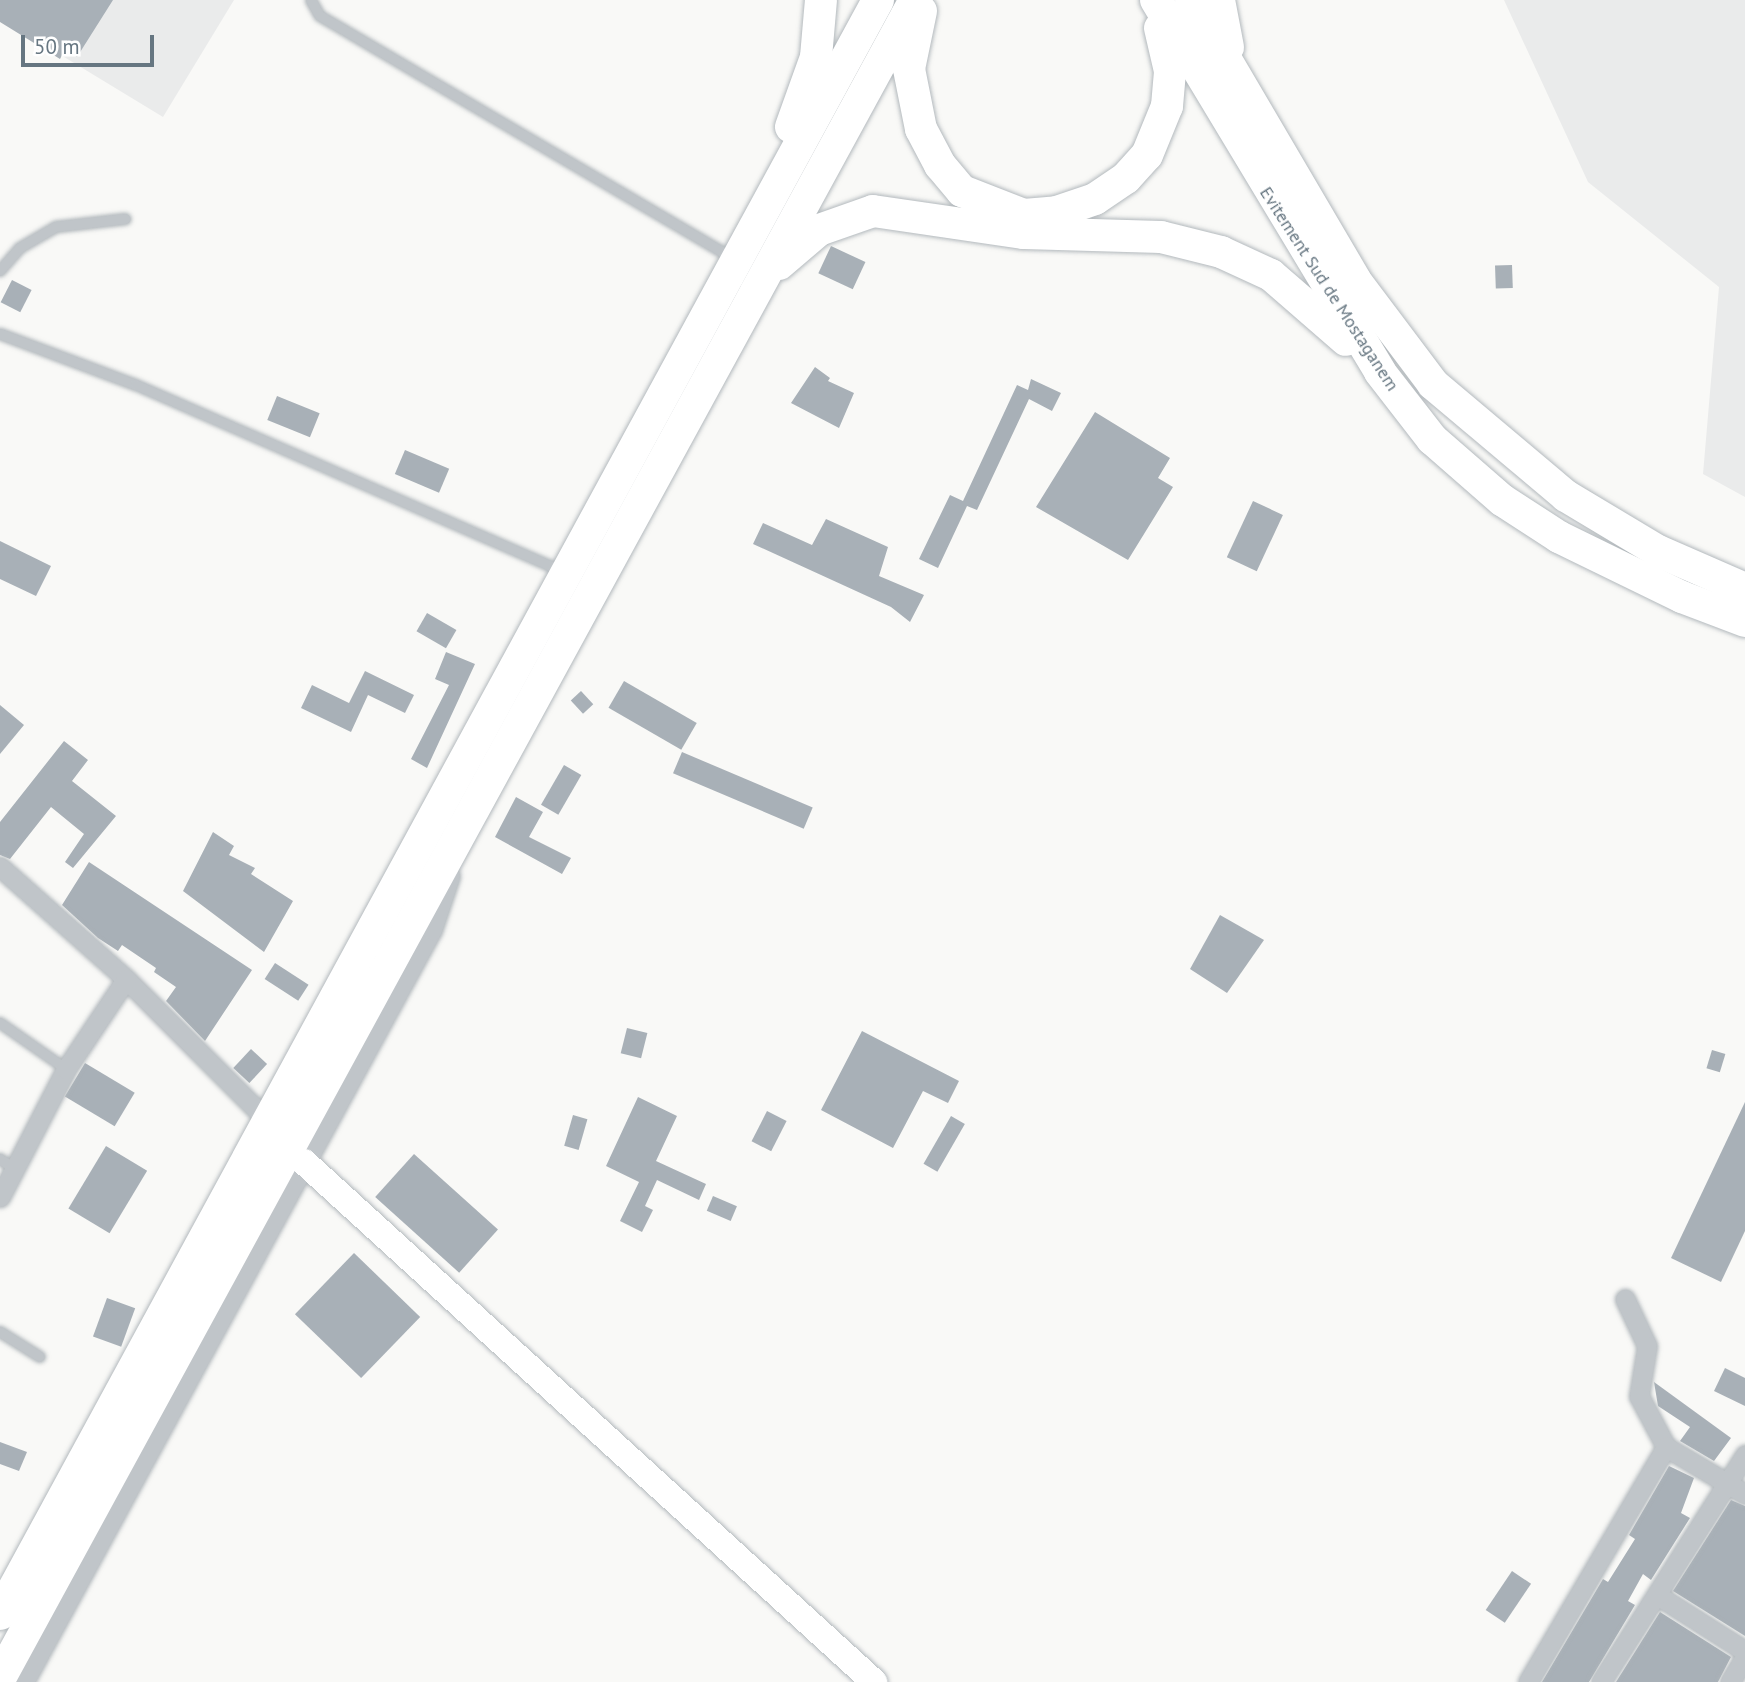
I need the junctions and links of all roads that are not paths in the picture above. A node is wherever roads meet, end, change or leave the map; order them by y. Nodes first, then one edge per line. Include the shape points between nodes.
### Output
1 (311, 0) edge
2 (821, 0) edge
3 (878, 0) edge
4 (915, 0) edge
5 (924, 0) edge
6 (1154, 0) edge
7 (1191, 0) edge
8 (1219, 0) edge
9 (1241, 92) junction
10 (126, 219) dead end
11 (739, 249) junction
12 (0, 271) edge
13 (758, 285) junction
14 (0, 334) edge
15 (1380, 372) junction
16 (564, 572) junction
17 (1745, 589) edge
18 (1745, 621) edge
19 (469, 816) junction
20 (0, 867) edge
21 (126, 979) junction
22 (0, 1023) edge
23 (66, 1069) junction
24 (268, 1121) junction
25 (304, 1162) junction
26 (7, 1164) edge
27 (0, 1197) edge
28 (1625, 1298) dead end
29 (0, 1332) edge
30 (40, 1357) dead end
31 (1666, 1447) junction
32 (1745, 1455) edge
33 (1728, 1483) junction
34 (1745, 1494) edge
35 (1657, 1595) junction
36 (0, 1614) edge
37 (1745, 1651) edge
38 (1745, 1657) edge
39 (0, 1678) edge
40 (24, 1682) edge
41 (874, 1682) edge
42 (1528, 1682) edge
43 (1601, 1682) edge
44 (1730, 1682) edge

1 - 11 lane via 320,16
2 - 11 highway via 816,57 805,94
3 - 11 highway
4 - 13 highway
5 - 6 highway via 909,69 921,129 940,165 962,191 1024,215 1057,212 1095,198 1126,178 1147,155 1161,130 1170,71
6 - 15 highway, Evitement Sud de Mostaganem via 1250,166
7 - 9 highway, Evitement Sud de Mostaganem
8 - 9 highway
9 - 17 highway, Evitement Sud de Mostaganem via 1355,280 1433,384 1566,496 1658,551
10 - 12 lane via 49,230 20,248
11 - 16 highway
13 - 15 highway via 819,230 873,211 1024,233 1161,237 1221,252 1270,275
13 - 19 highway
14 - 16 lane via 136,385
15 - 18 highway, Evitement Sud de Mostaganem via 1432,439 1502,500 1617,566
16 - 24 highway
19 - 25 street via 432,930
19 - 39 highway
20 - 21 street
21 - 23 street
21 - 24 street
22 - 23 lane
23 - 26 street
24 - 36 highway
25 - 40 street
25 - 41 main road
26 - 27 street
28 - 31 street via 1647,1346 1639,1396
29 - 30 lane
31 - 33 street
31 - 42 street
32 - 33 street
33 - 34 street
33 - 35 street
35 - 37 street
35 - 43 street
38 - 44 street

